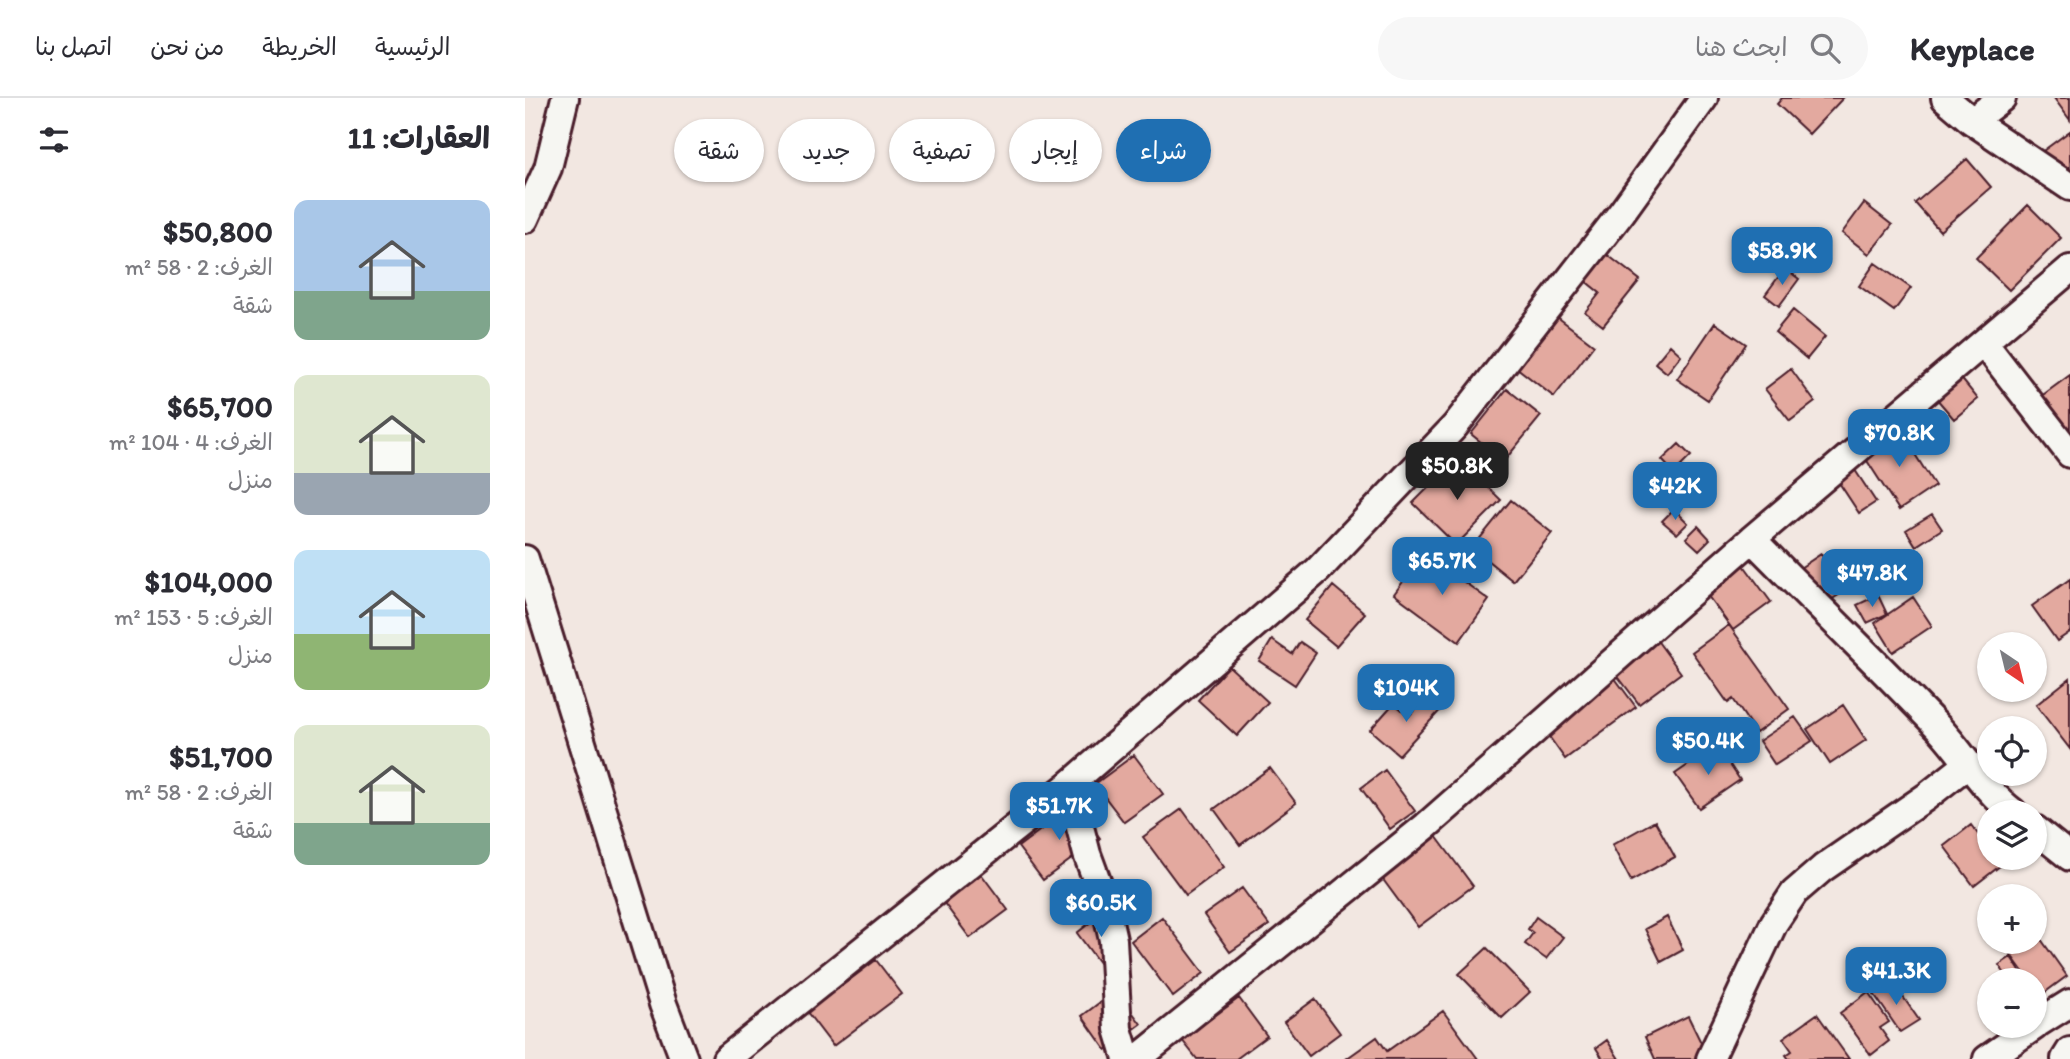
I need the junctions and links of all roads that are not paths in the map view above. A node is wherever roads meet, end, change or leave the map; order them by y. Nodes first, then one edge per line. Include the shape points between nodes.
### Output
1 (565, 98) edge
2 (1705, 98) edge
3 (1945, 98) edge
4 (2002, 98) edge
5 (1972, 121) junction
6 (2070, 187) edge
7 (525, 219) edge
8 (2070, 269) edge
9 (1984, 343) junction
10 (2070, 454) edge
11 (1752, 539) junction
12 (525, 559) edge
13 (1968, 764) junction
14 (1069, 785) junction
15 (1997, 800) edge
16 (2047, 839) edge
17 (2070, 857) edge
18 (2070, 1003) edge
19 (2047, 1017) edge
20 (2017, 1038) edge
21 (2070, 1051) edge
22 (684, 1059) edge
23 (726, 1059) edge
24 (1127, 1059) edge
25 (1137, 1059) edge
26 (1710, 1059) edge
27 (1987, 1059) edge
28 (2065, 1059) edge

1 - 7 street via 548,168
2 - 14 street via 1455,426 1318,569
3 - 5 street
4 - 5 street
5 - 6 street
8 - 9 street
9 - 10 street
9 - 11 street
11 - 13 street via 1944,733
11 - 25 street via 1426,826
12 - 22 street
13 - 15 street
13 - 26 street via 1794,893 1774,923
14 - 23 street
14 - 24 street via 1113,940 1118,1029
16 - 17 street
18 - 19 street
20 - 27 street
21 - 28 street

